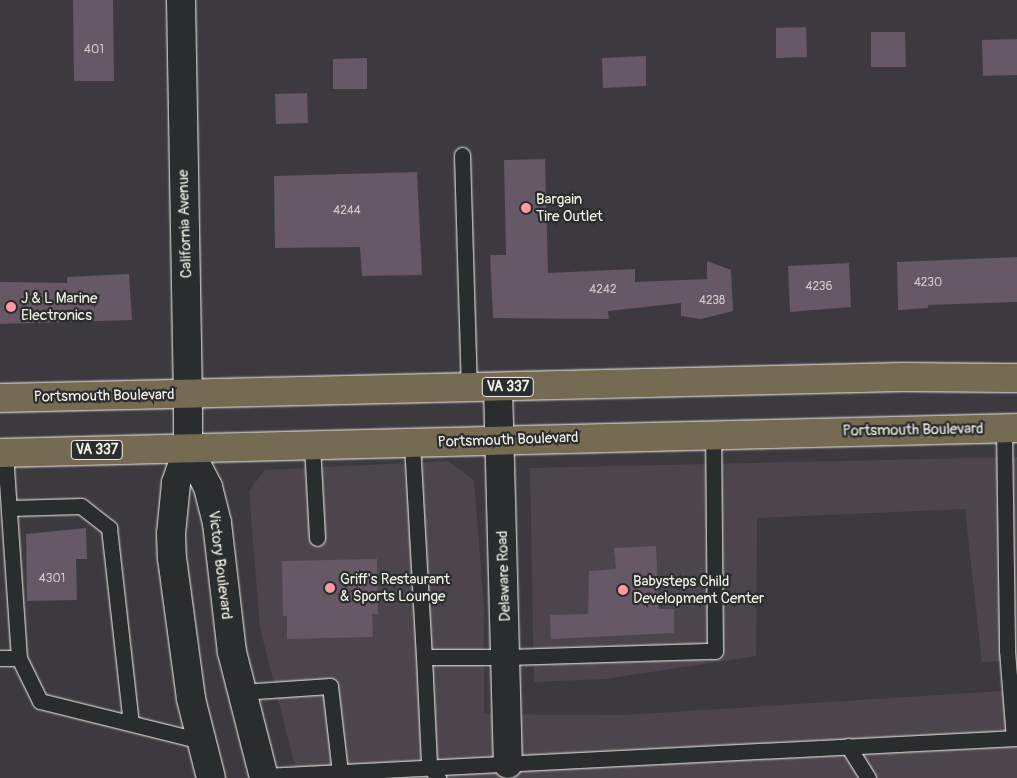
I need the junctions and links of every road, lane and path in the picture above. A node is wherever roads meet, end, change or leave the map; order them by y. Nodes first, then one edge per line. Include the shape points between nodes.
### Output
1 (181, 0) edge
2 (462, 155) dead end
3 (1017, 378) edge
4 (498, 387) junction
5 (469, 388) junction
6 (188, 394) junction
7 (0, 398) edge
8 (1010, 428) edge
9 (713, 435) junction
10 (499, 440) junction
11 (412, 442) junction
12 (312, 445) junction
13 (188, 448) junction
14 (3, 453) edge
15 (1010, 494) edge
16 (9, 508) junction
17 (317, 538) dead end
18 (1012, 650) edge
19 (424, 657) junction
20 (507, 657) junction
21 (0, 658) edge
22 (19, 658) junction
23 (241, 692) junction
24 (131, 723) junction
25 (1016, 738) edge
26 (202, 740) junction
27 (848, 746) junction
28 (508, 764) junction
29 (429, 765) junction
30 (340, 772) junction
31 (264, 777) edge
32 (211, 778) edge
33 (438, 778) edge
34 (868, 778) edge

1 - 6 street, California Avenue
2 - 5 lane
3 - 4 main road, Portsmouth Boulevard / VA 337
4 - 5 main road, Portsmouth Boulevard / VA 337
4 - 10 street, Delaware Road
5 - 6 main road, Portsmouth Boulevard / VA 337
6 - 7 main road, Portsmouth Boulevard / VA 337
6 - 13 street, California Avenue
8 - 9 main road, Portsmouth Boulevard / VA 337
8 - 15 lane
9 - 10 main road, Portsmouth Boulevard / VA 337
9 - 20 lane via 715,651
10 - 11 main road, Portsmouth Boulevard / VA 337
10 - 20 street, Delaware Road
11 - 12 main road, Portsmouth Boulevard / VA 337
11 - 19 lane
12 - 13 main road, Portsmouth Boulevard / VA 337
12 - 17 lane
13 - 14 main road, Portsmouth Boulevard / VA 337
13 - 23 street, Victory Boulevard via 208,488 218,522 222,581
13 - 26 street via 176,484 171,542 192,699
14 - 16 lane
15 - 18 lane
16 - 22 lane
16 - 24 lane via 81,506 109,528
18 - 25 lane
19 - 20 lane
19 - 29 lane
20 - 28 street, Delaware Road
21 - 22 lane
22 - 24 lane via 40,701
23 - 30 lane via 330,686
23 - 31 street, Victory Boulevard
24 - 26 lane
25 - 27 lane
26 - 32 street
27 - 28 lane
27 - 34 lane
28 - 29 lane
29 - 30 lane
29 - 33 lane
30 - 31 lane

